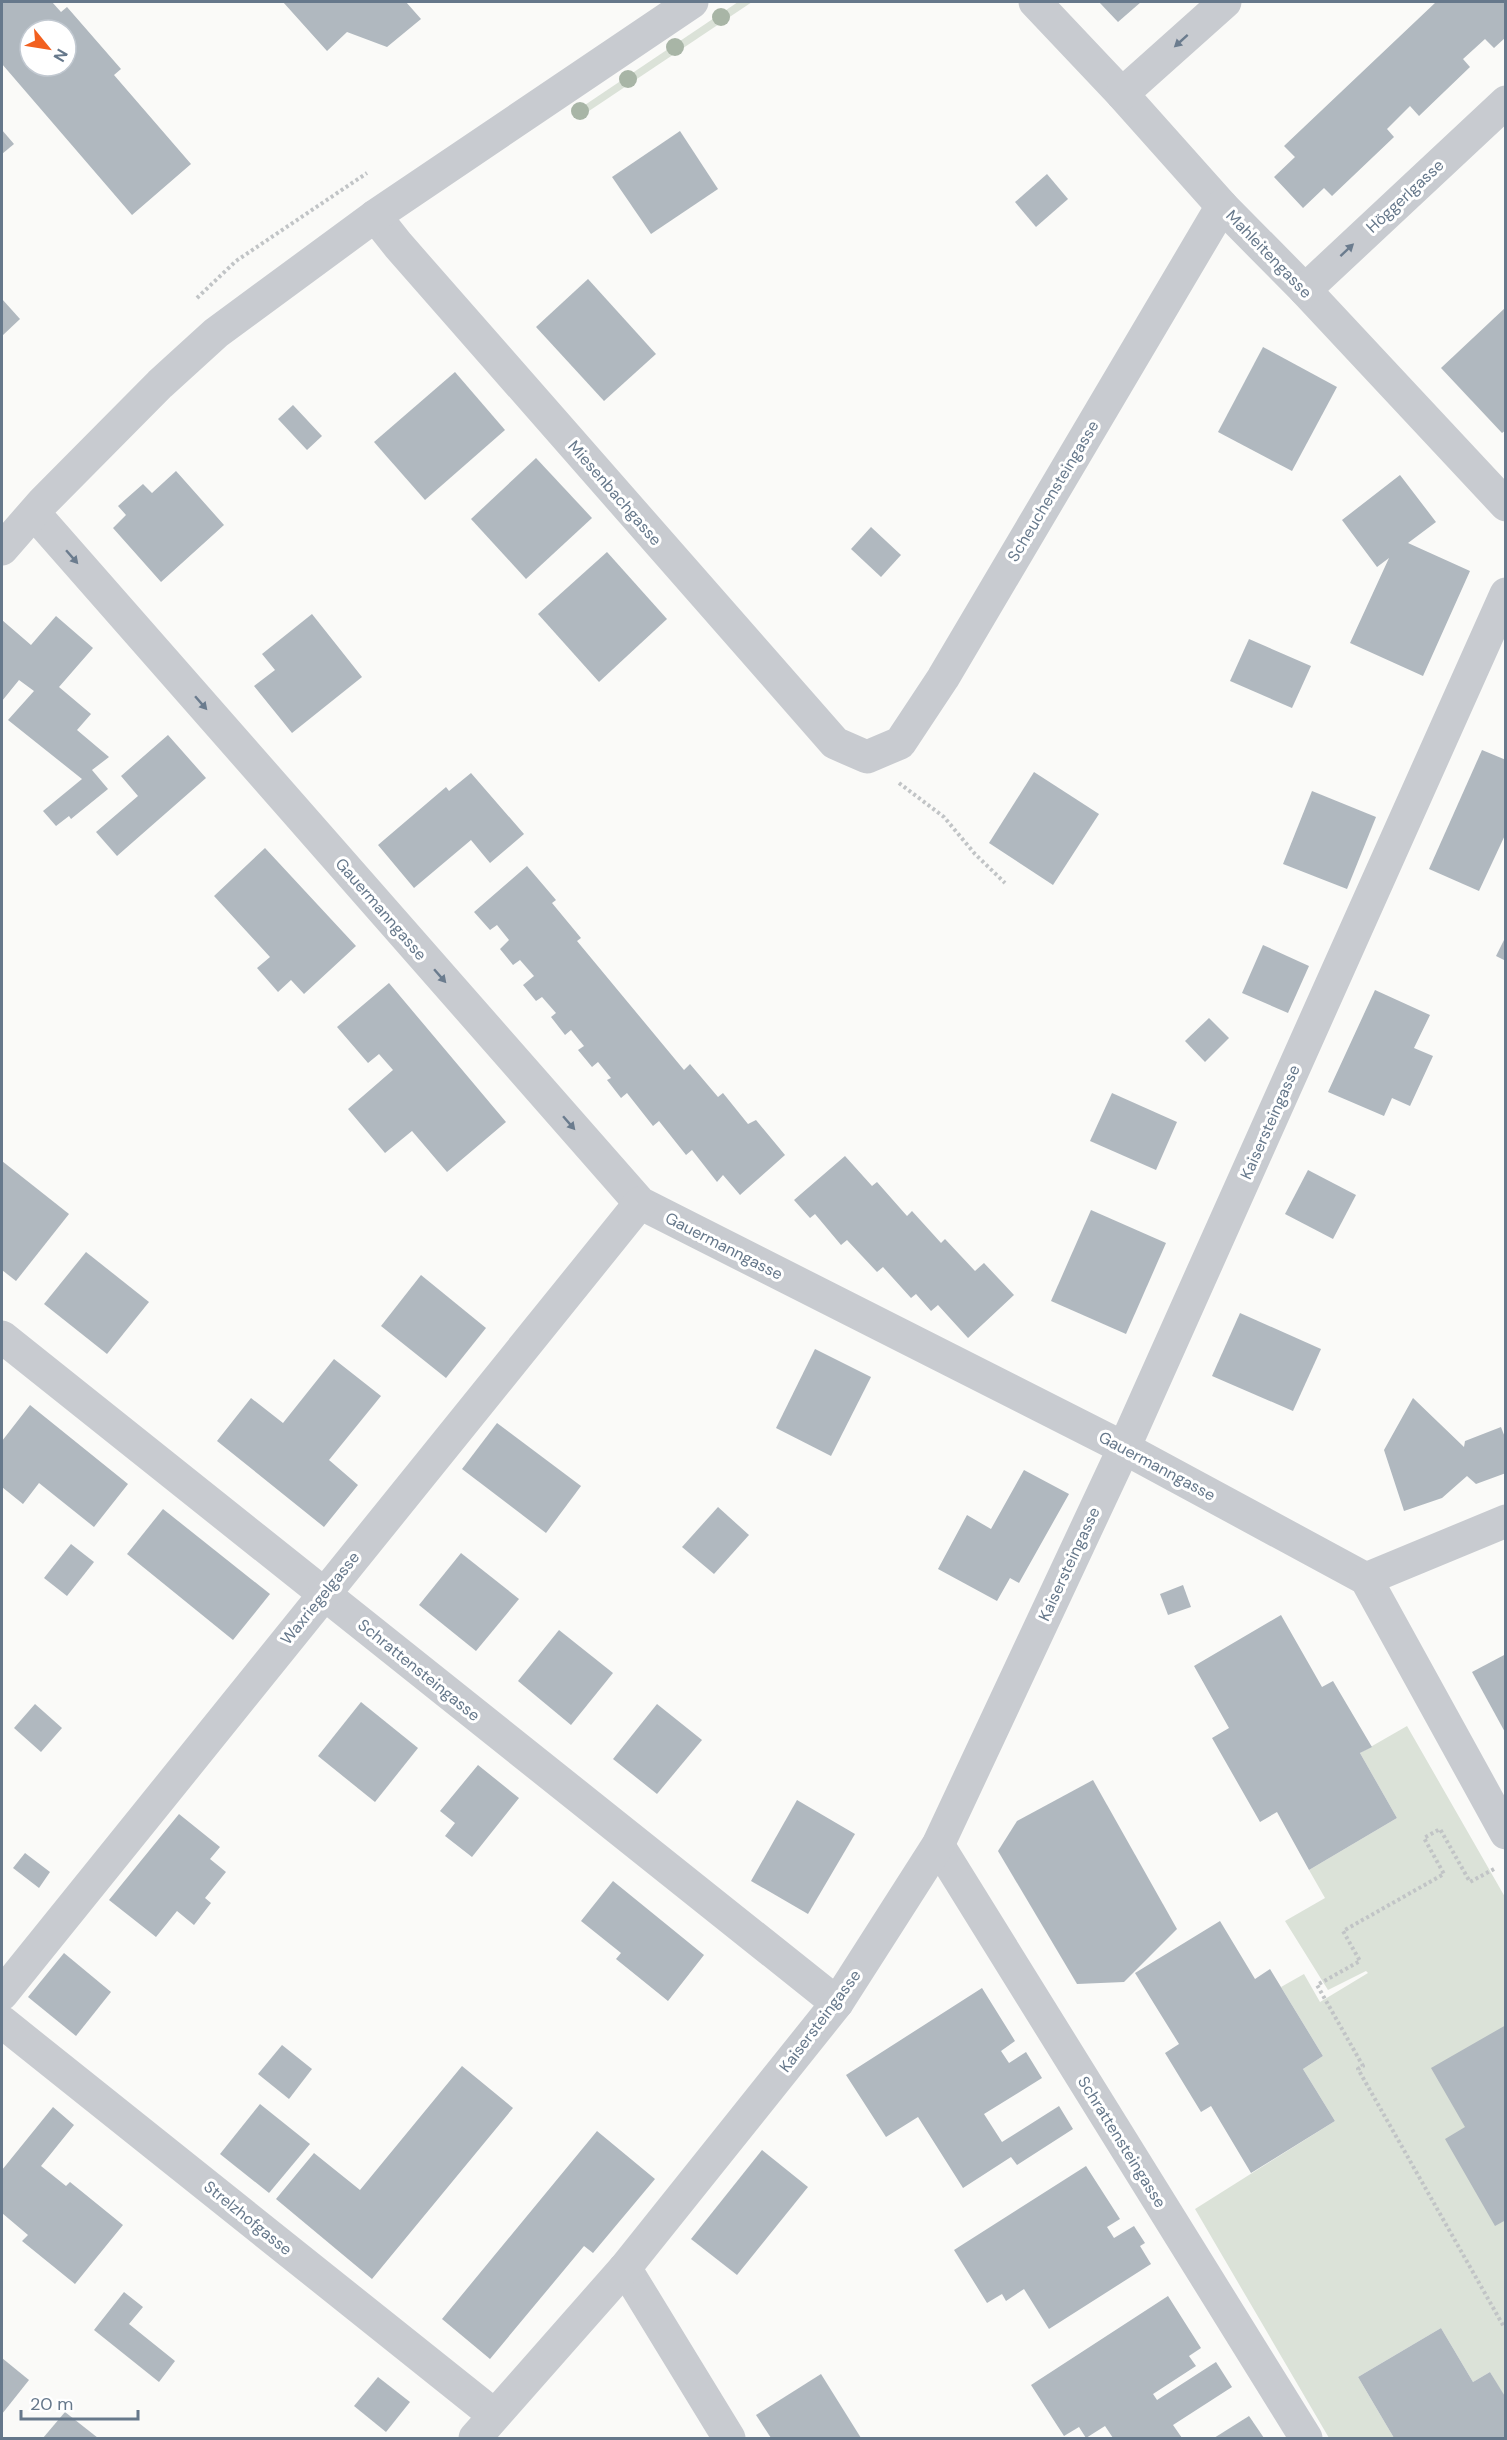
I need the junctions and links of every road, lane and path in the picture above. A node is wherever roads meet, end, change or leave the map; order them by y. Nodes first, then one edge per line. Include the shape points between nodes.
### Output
1 (692, 2) edge
2 (1035, 2) edge
3 (1225, 2) edge
4 (1122, 94) junction
5 (1506, 102) edge
6 (1222, 206) junction
7 (375, 216) junction
8 (1305, 290) junction
9 (1506, 505) edge
10 (34, 513) junction
11 (2, 549) edge
12 (1506, 594) edge
13 (867, 757) junction
14 (1005, 883) dead end
15 (640, 1203) junction
16 (2, 1337) edge
17 (1124, 1448) junction
18 (1506, 1521) edge
19 (1366, 1579) junction
20 (324, 1594) junction
21 (1506, 1833) edge
22 (938, 1845) junction
23 (1497, 1868) dead end
24 (2, 1994) edge
25 (837, 2003) junction
26 (2, 2022) edge
27 (625, 2268) junction
28 (1506, 2326) edge
29 (485, 2427) edge
30 (729, 2439) edge
31 (1306, 2439) edge

1 - 7 street
2 - 4 street, Mahleitengasse
3 -> 4 street
4 - 6 street, Mahleitengasse
8 -> 5 street, Höggerlgasse
6 - 8 street, Mahleitengasse
6 - 13 street, Scheuchensteingasse via 943,678 900,743
7 - 10 street via 216,333 160,384
7 - 13 street, Miesenbachgasse via 835,743
8 - 9 street, Mahleitengasse
10 - 11 street
10 -> 15 street, Gauermanngasse
12 - 17 street, Kaisersteingasse
13 - 14 path via 944,817
15 - 17 street, Gauermanngasse
15 - 20 street, Waxriegelgasse
16 - 20 street, Schrattensteingasse
17 - 19 street, Gauermanngasse
17 - 22 street, Kaisersteingasse
18 - 19 street
19 - 21 street
20 - 24 street, Waxriegelgasse
20 - 25 street, Schrattensteingasse
22 - 25 street, Kaisersteingasse
22 - 31 street, Schrattensteingasse
23 - 28 path via 1470,1882 1440,1829 1424,1838 1444,1874 1343,1931 1360,1961 1317,1984 1363,2066 1358,2069
25 - 27 street, Kaisersteingasse
26 - 29 street, Strelzhofgasse
27 - 29 street, Kaisersteingasse
27 - 30 street

